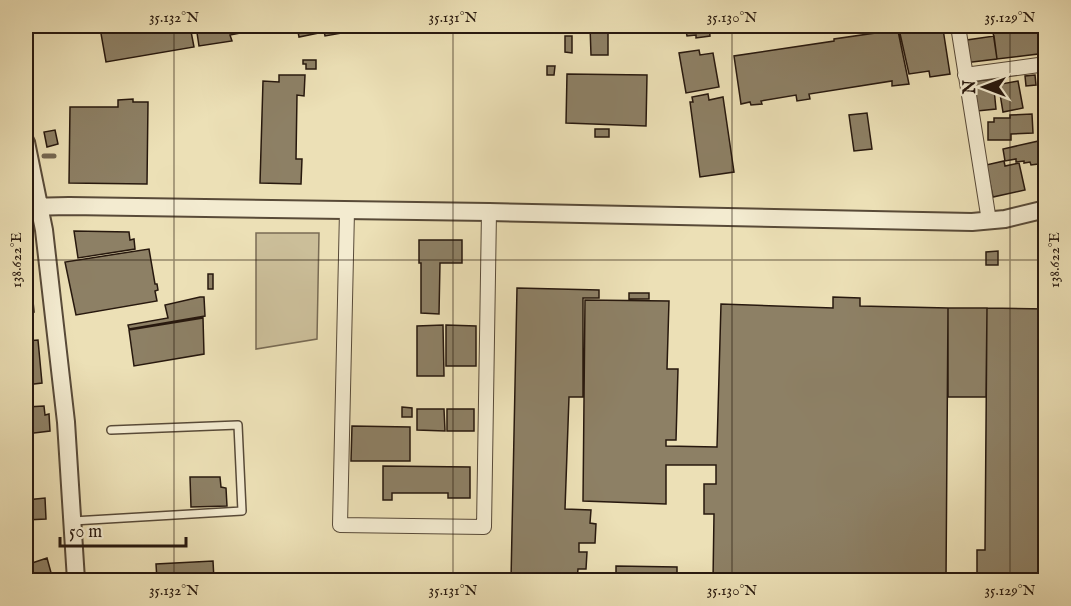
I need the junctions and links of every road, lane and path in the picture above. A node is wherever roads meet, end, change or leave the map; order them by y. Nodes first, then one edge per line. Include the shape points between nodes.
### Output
1 (958, 26) edge
2 (1046, 64) edge
3 (965, 75) junction
4 (26, 141) edge
5 (32, 207) edge
6 (1046, 209) edge
7 (347, 211) junction
8 (489, 212) junction
9 (989, 221) junction
10 (111, 430) dead end
11 (72, 521) junction
12 (76, 580) edge

1 - 3 street
2 - 3 street
3 - 9 street
4 - 5 street
5 - 7 street
5 - 11 street via 44,230 66,422
6 - 9 street
7 - 8 street
7 - 8 street via 340,525 484,527
8 - 9 street
10 - 11 lane via 238,425 242,511
11 - 12 street

